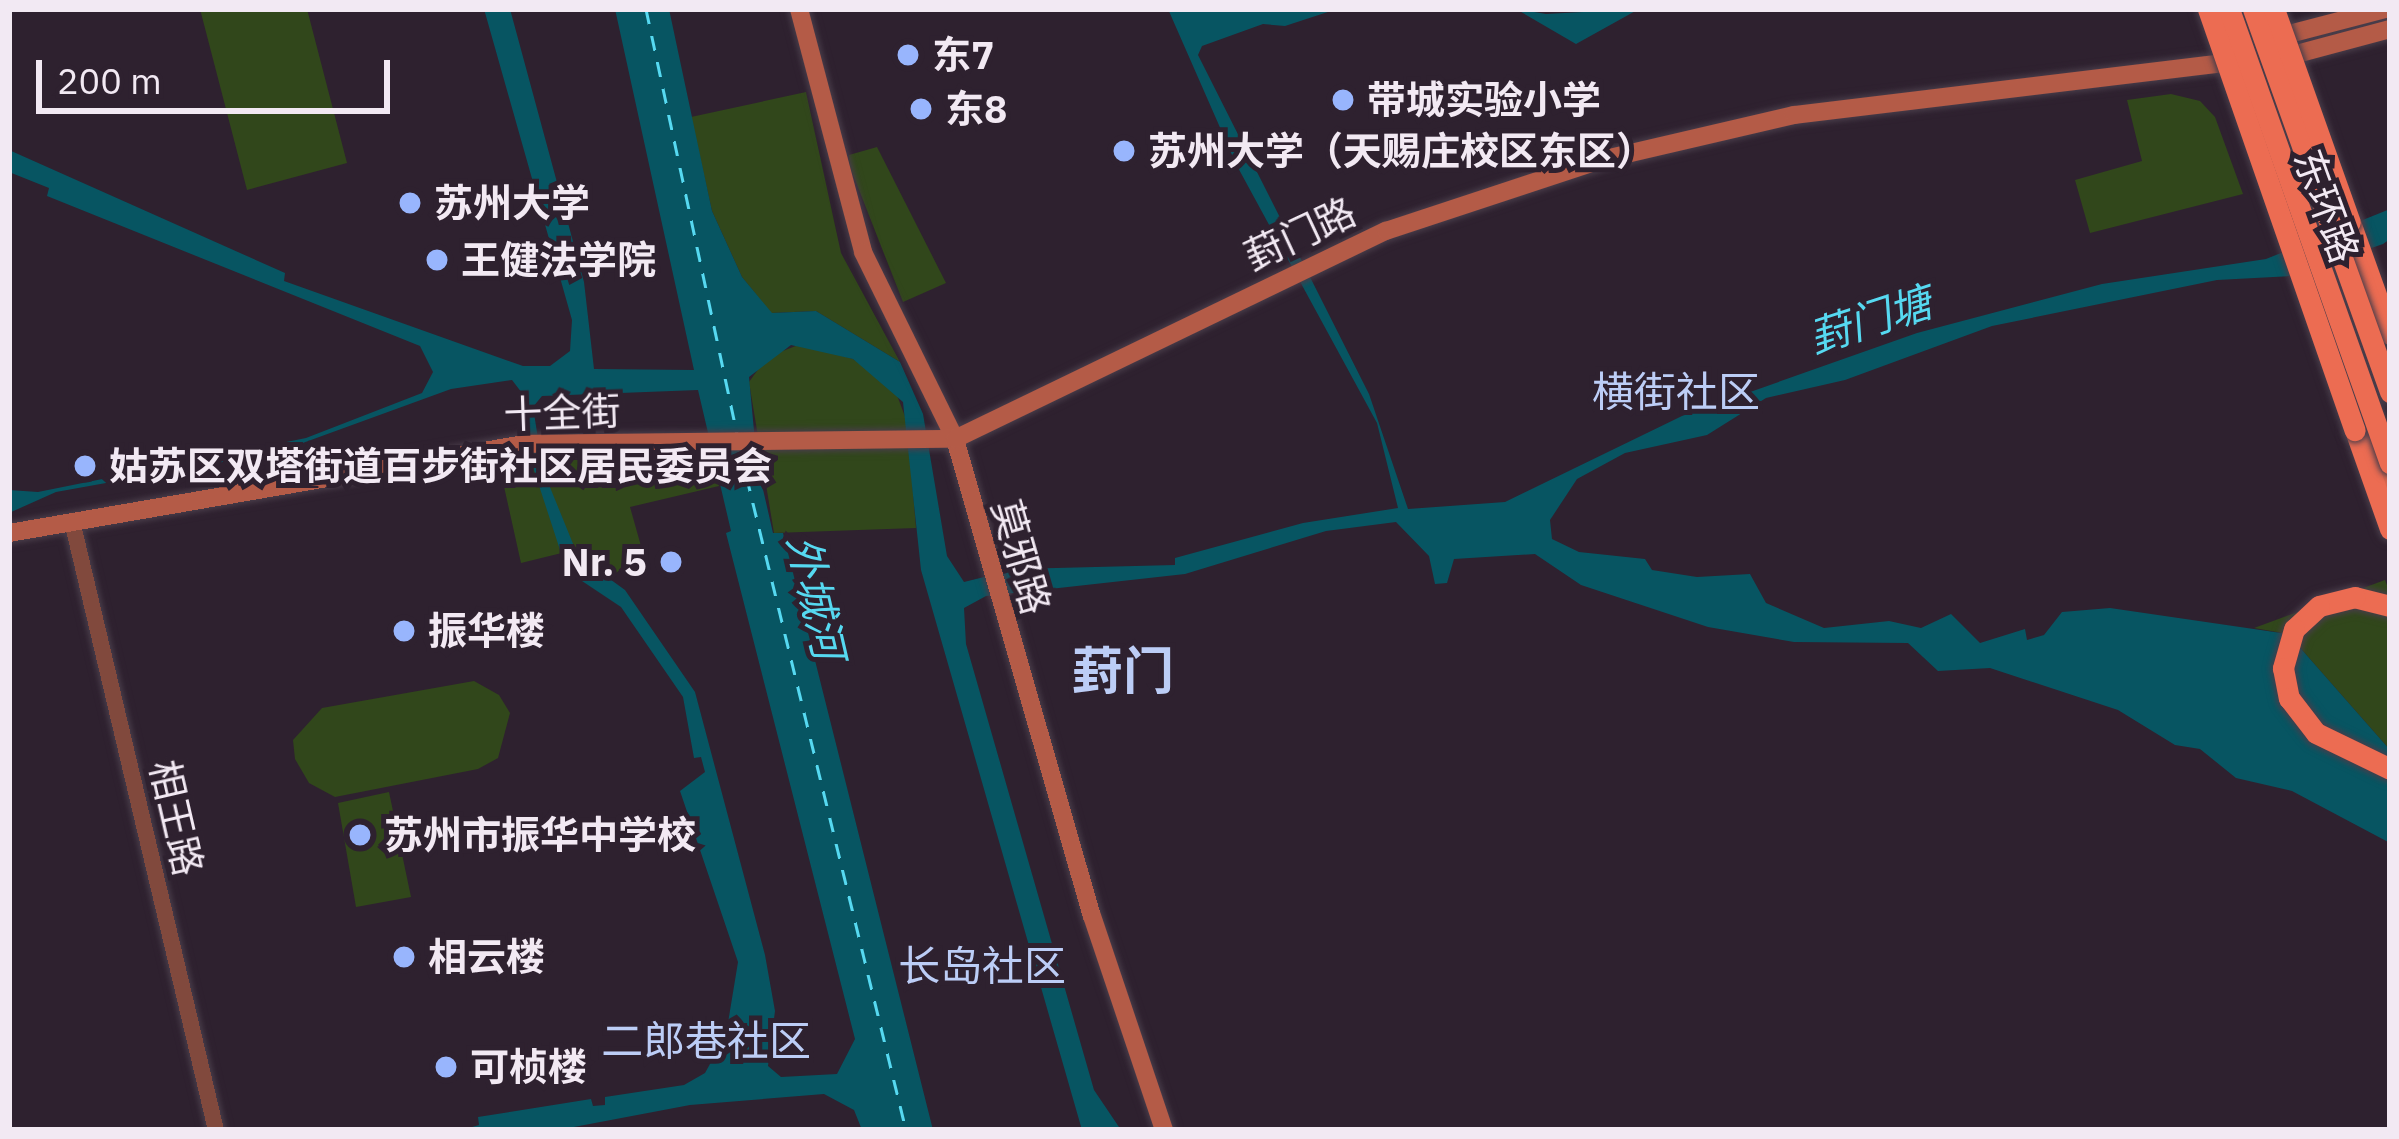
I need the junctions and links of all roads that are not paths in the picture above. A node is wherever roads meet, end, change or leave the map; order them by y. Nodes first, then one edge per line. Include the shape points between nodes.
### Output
1 (799, 9) edge
2 (2208, 9) edge
3 (2218, 9) edge
4 (2229, 9) edge
5 (2253, 9) edge
6 (2264, 9) edge
7 (2274, 9) edge
8 (2385, 9) edge
9 (2390, 29) edge
10 (2274, 37) junction
11 (2282, 59) junction
12 (2236, 62) junction
13 (2390, 334) edge
14 (2390, 363) edge
15 (2390, 392) edge
16 (766, 440) joint
17 (955, 440) junction
18 (2390, 463) edge
19 (2390, 495) edge
20 (72, 521) junction
21 (2390, 530) edge
22 (9, 532) edge
23 (2390, 605) edge
24 (2390, 769) edge
25 (217, 1130) edge
26 (1164, 1130) edge

1 - 17 main road, 莫邪路 via 863,252
2 - 21 highway, bridge
3 - 12 main road, 东环路
4 - 18 highway, bridge
5 - 15 highway, bridge
6 - 10 main road, 东环路
7 - 13 highway, bridge
8 - 10 main road
9 - 11 main road, 葑门路
10 - 11 main road, 东环路
10 - 12 main road
11 - 12 main road, 葑门路
11 - 14 main road, 东环路
12 - 17 main road, 葑门路 via 1715,129 1529,182 1298,270
12 - 19 main road, 东环路
16 - 17 main road, 葑门路
16 - 20 main road, 十全街 via 532,444
17 - 26 main road, 莫邪路
20 - 22 main road, 十全街
20 - 25 street, 相王路
23 - 24 highway via 2350,597 2319,606 2294,629 2283,668 2289,698 2316,733

